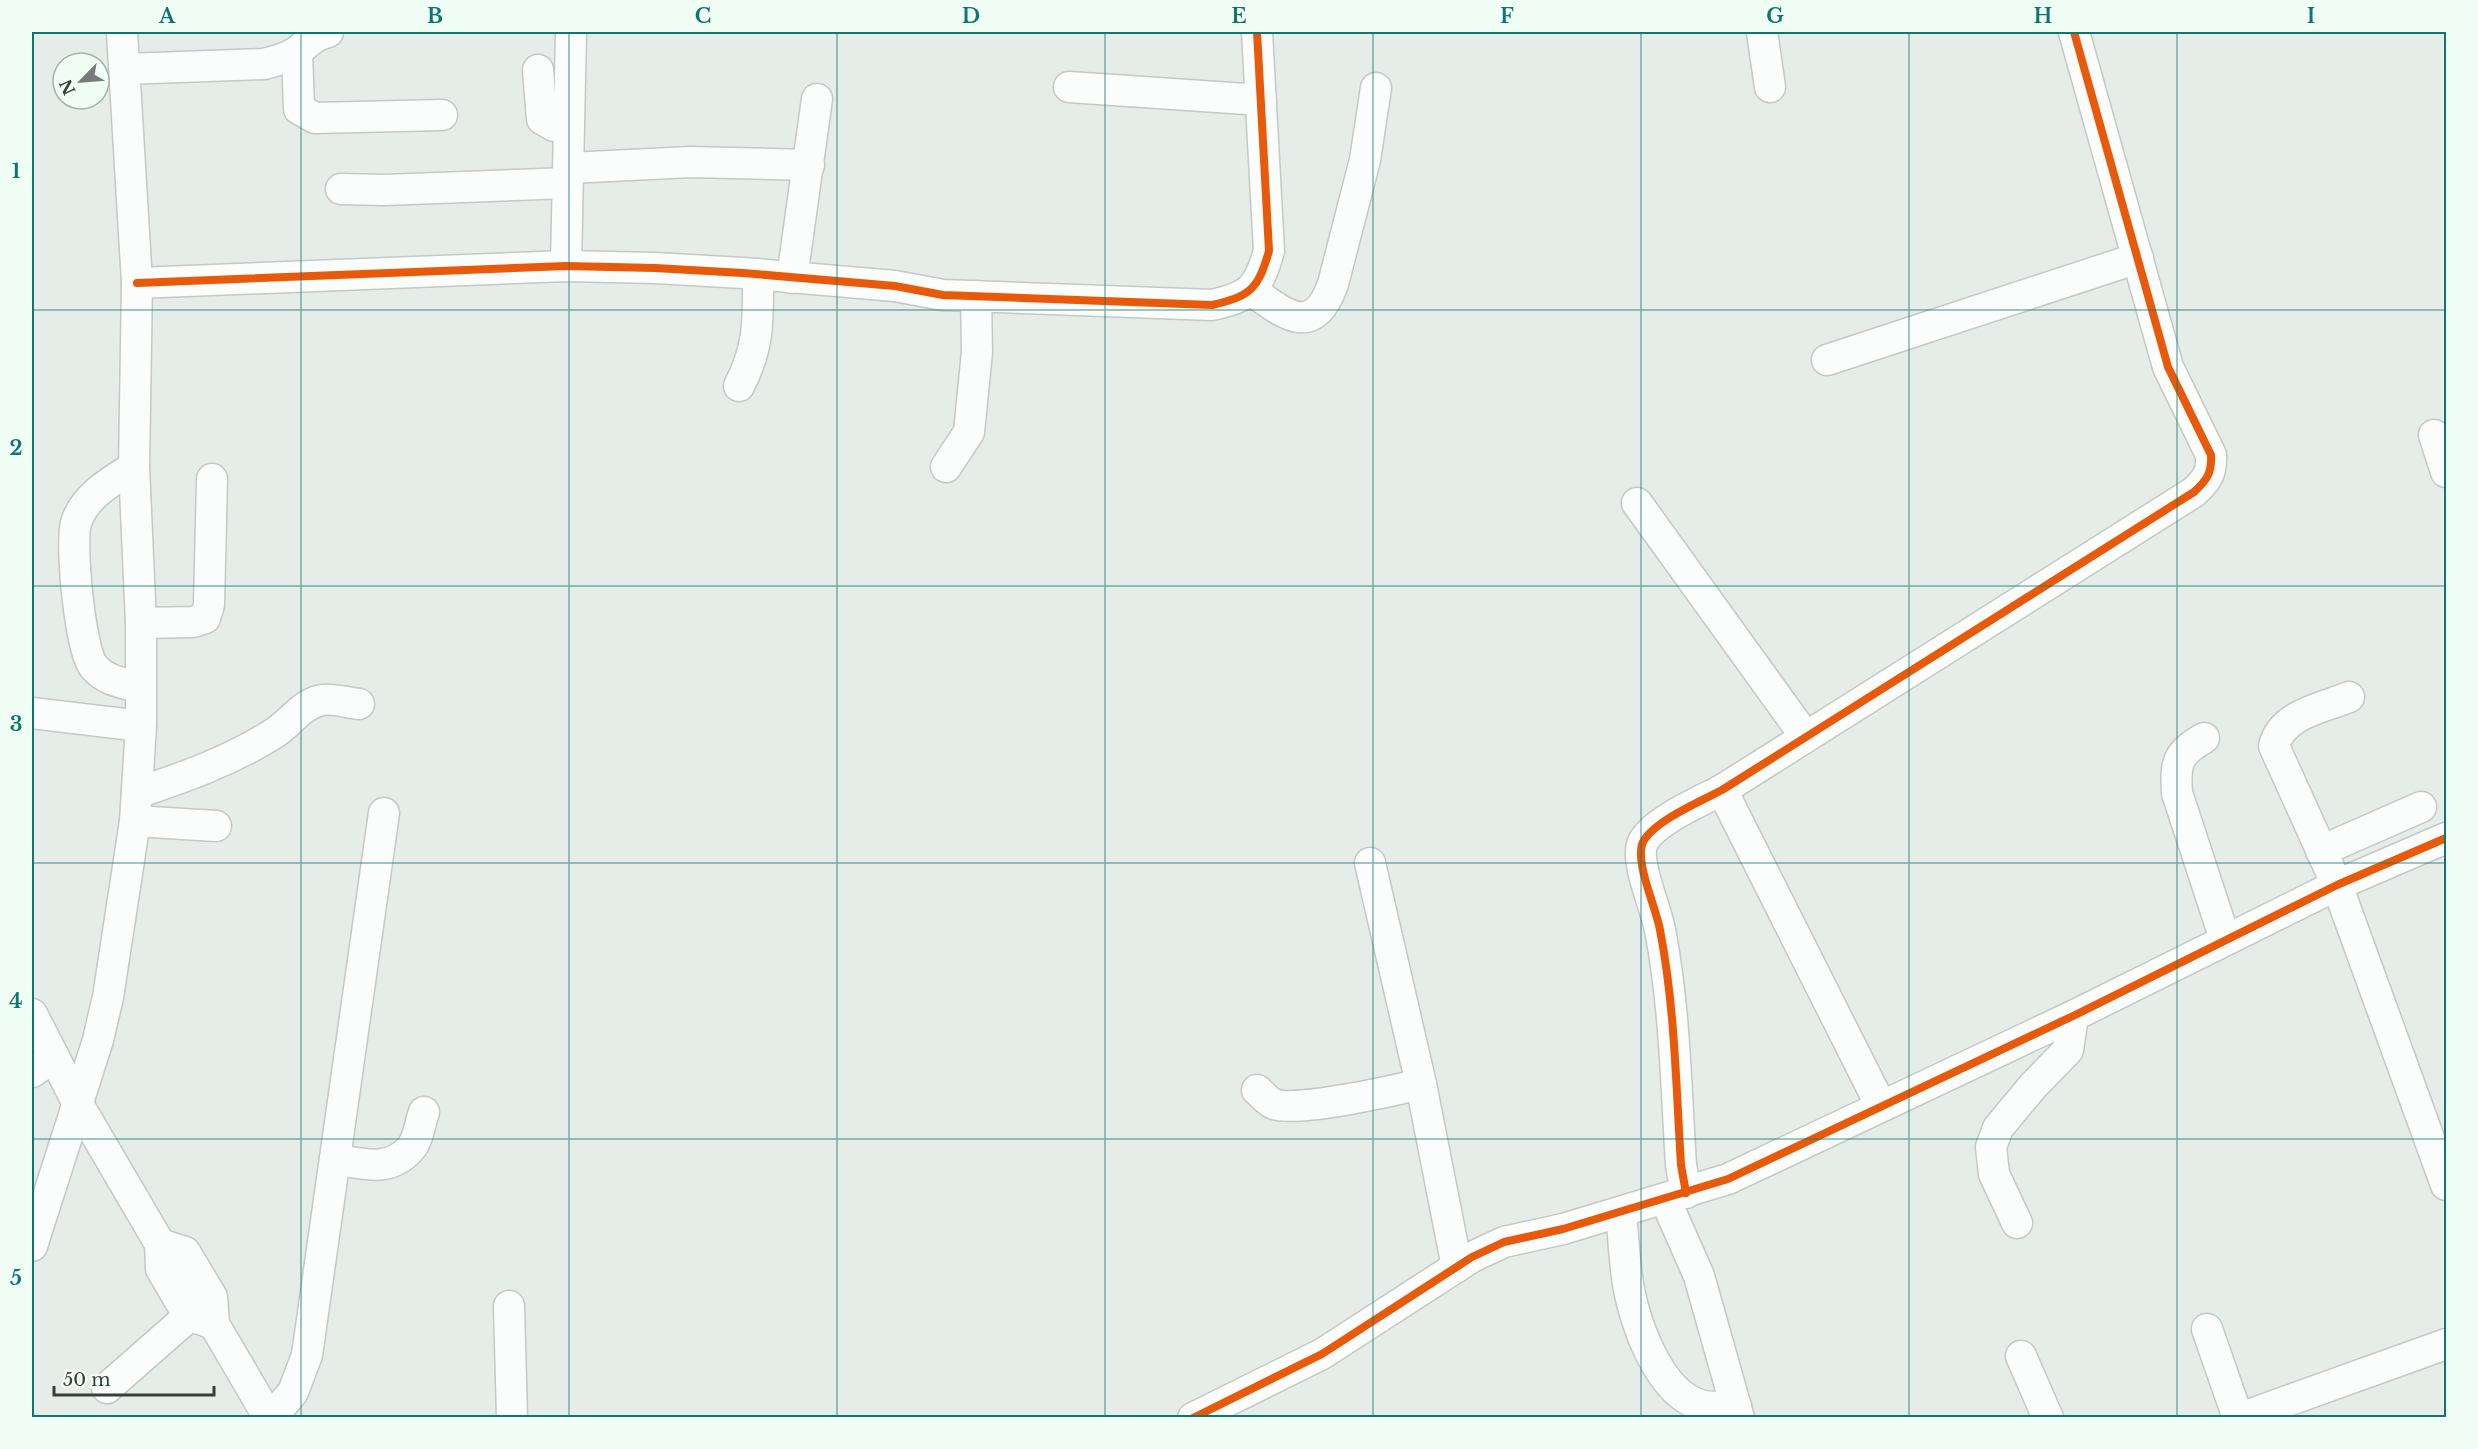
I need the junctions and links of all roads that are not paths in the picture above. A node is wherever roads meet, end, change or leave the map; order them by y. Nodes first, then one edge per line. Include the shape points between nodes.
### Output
1 (122, 32) edge
2 (328, 32) edge
3 (571, 32) edge
4 (1257, 32) edge
5 (1762, 32) edge
6 (2073, 32) edge
7 (297, 52) junction
8 (125, 69) junction
9 (538, 70) dead end
10 (1069, 87) dead end
11 (1770, 87) dead end
12 (1376, 88) dead end
13 (817, 99) dead end
14 (1261, 100) junction
15 (442, 115) dead end
16 (568, 128) junction
17 (809, 165) junction
18 (568, 176) junction
19 (341, 189) dead end
20 (2138, 258) junction
21 (566, 266) junction
22 (758, 274) junction
23 (792, 278) junction
24 (137, 283) junction
25 (1251, 290) junction
26 (976, 296) junction
27 (1827, 360) dead end
28 (739, 386) dead end
29 (2434, 435) dead end
30 (135, 467) junction
31 (946, 467) dead end
32 (2446, 472) edge
33 (213, 479) dead end
34 (1637, 503) dead end
35 (141, 623) junction
36 (139, 687) junction
37 (2349, 698) dead end
38 (359, 704) dead end
39 (32, 714) edge
40 (141, 726) junction
41 (1806, 736) junction
42 (2204, 738) dead end
43 (1722, 790) junction
44 (136, 807) junction
45 (2421, 807) dead end
46 (384, 813) dead end
47 (216, 826) dead end
48 (2446, 838) edge
49 (2321, 851) junction
50 (1370, 863) dead end
51 (2337, 885) junction
52 (2225, 939) junction
53 (32, 1014) edge
54 (2073, 1016) junction
55 (43, 1065) edge
56 (1421, 1084) junction
57 (1257, 1090) dead end
58 (78, 1104) junction
59 (1881, 1106) junction
60 (424, 1112) dead end
61 (335, 1159) junction
62 (2446, 1185) edge
63 (1676, 1196) junction
64 (1621, 1212) junction
65 (2017, 1223) dead end
66 (32, 1246) edge
67 (1457, 1267) junction
68 (509, 1306) dead end
69 (205, 1312) junction
70 (2206, 1329) dead end
71 (2446, 1344) edge
72 (2021, 1356) dead end
73 (107, 1388) dead end
74 (1738, 1412) edge
75 (270, 1418) edge
76 (512, 1418) edge
77 (1193, 1418) edge
78 (2048, 1418) edge
79 (2239, 1418) edge

1 - 8 street
2 - 7 street via 315,36
3 - 16 street
4 - 14 street
5 - 11 street
6 - 20 street
7 - 8 street via 264,64
7 - 15 street via 300,109 307,116
8 - 24 street
9 - 16 street via 542,119
10 - 14 street
12 - 25 street via 1365,160 1326,304 1299,318 1282,313
13 - 17 street
14 - 25 street via 1269,251 1263,272
16 - 18 street
17 - 18 street via 691,162
17 - 23 street
18 - 19 street via 384,190
18 - 21 street
20 - 27 street
20 - 41 street via 2168,367 2211,455 2212,468 2207,480 2194,492
21 - 22 street
21 - 24 street
22 - 23 street
22 - 28 street via 759,329
23 - 26 street
24 - 30 street
25 - 26 street via 1234,300 1212,305
26 - 31 street via 977,352 969,432
29 - 32 street
30 - 35 street
30 - 36 street via 106,484 88,501 76,523 76,588 83,638 93,666 109,680
33 - 35 street via 209,605 205,618 193,622
34 - 41 street
35 - 36 street
36 - 40 street
37 - 49 street via 2284,724 2274,746
38 - 44 street via 324,699 313,703 275,733
39 - 40 street
40 - 44 street
41 - 43 street
42 - 52 street via 2185,749 2176,769 2177,793
43 - 59 street
43 - 63 street via 1658,826 1640,852 1668,971 1681,1165
44 - 47 street
44 - 58 street via 108,997
45 - 49 street
46 - 61 street
48 - 51 street
49 - 51 street
50 - 56 street
51 - 52 street
51 - 62 street
52 - 54 street
53 - 55 street
54 - 59 street
54 - 65 street via 2068,1050 1998,1128 1991,1147 1994,1174
55 - 58 street
56 - 57 street via 1375,1096 1297,1105 1275,1105
56 - 67 street
58 - 66 street
58 - 69 street via 160,1244 161,1269
59 - 63 street via 1728,1179
60 - 61 street via 412,1148 395,1160 380,1167
61 - 75 street via 307,1355 293,1392
63 - 64 street
63 - 74 street
64 - 67 street via 1504,1242
64 - 74 street via 1627,1278 1637,1321 1664,1376 1682,1396 1704,1406
67 - 77 street via 1322,1354
68 - 76 street
69 - 73 street
69 - 75 street
70 - 79 street
71 - 79 street
72 - 78 street

